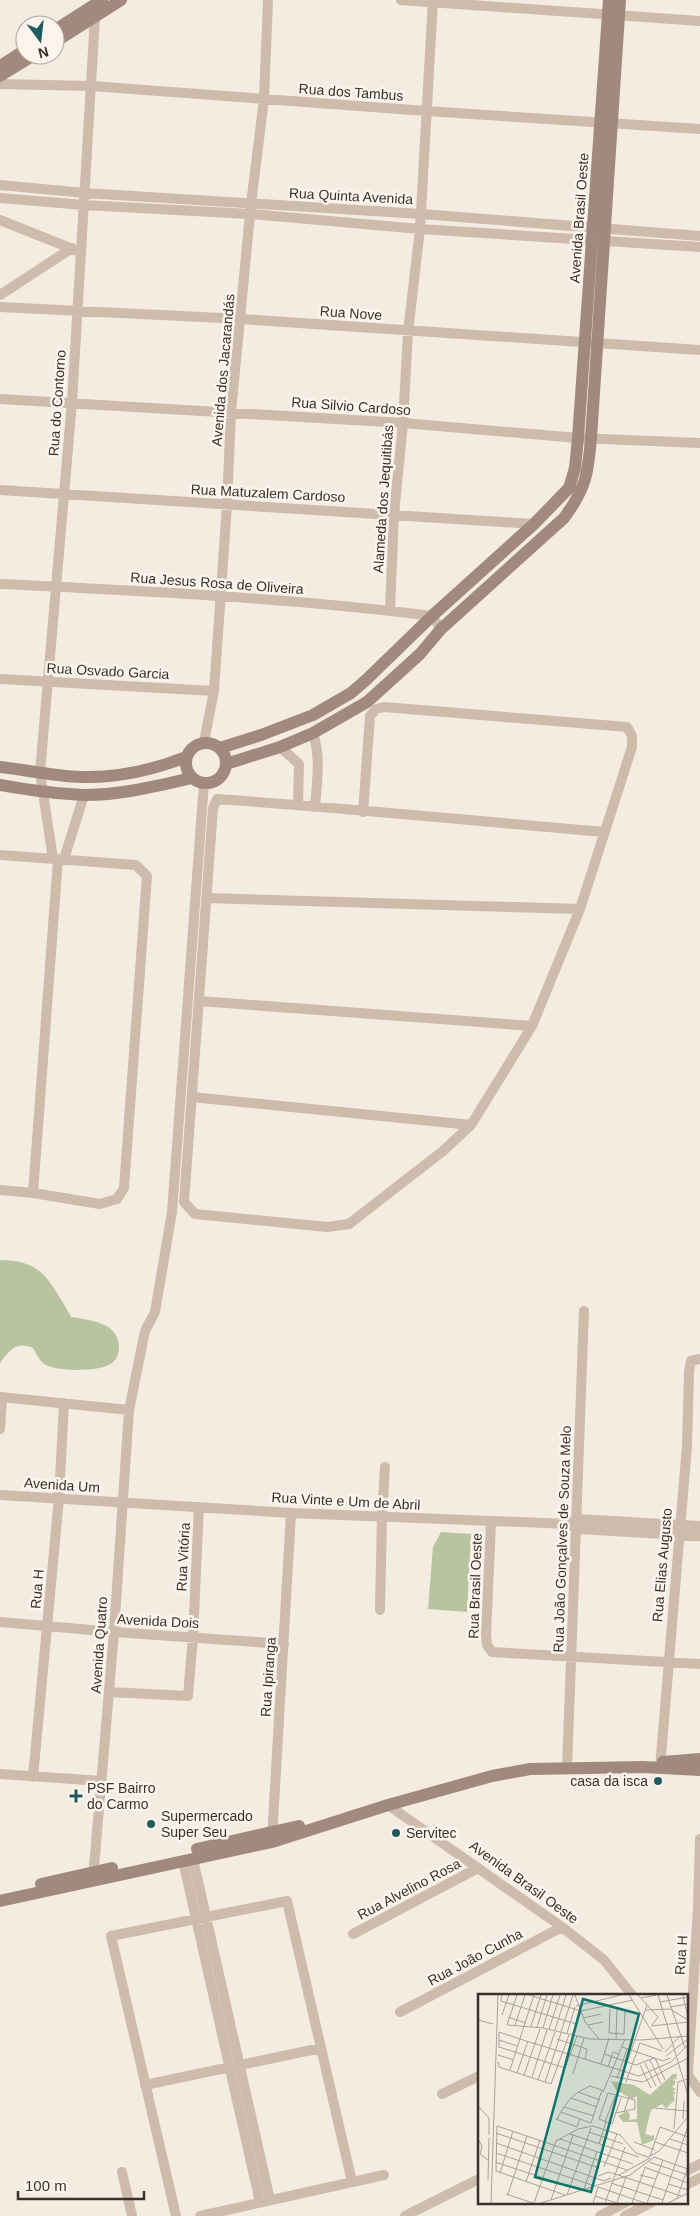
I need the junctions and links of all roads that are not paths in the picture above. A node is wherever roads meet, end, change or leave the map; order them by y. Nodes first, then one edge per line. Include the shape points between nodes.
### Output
1 (102, 0) edge
2 (121, 0) edge
3 (268, 0) edge
4 (401, 0) edge
5 (609, 0) edge
6 (620, 0) edge
7 (433, 1) edge
8 (613, 16) junction
9 (95, 17) junction
10 (700, 21) edge
11 (65, 24) edge
12 (65, 36) edge
13 (15, 56) edge
14 (18, 65) edge
15 (0, 66) edge
16 (0, 76) edge
17 (0, 84) edge
18 (91, 86) junction
19 (264, 99) junction
20 (426, 111) junction
21 (607, 123) junction
22 (700, 129) edge
23 (0, 185) edge
24 (85, 193) junction
25 (0, 198) edge
26 (84, 205) junction
27 (251, 209) junction
28 (421, 214) junction
29 (0, 220) edge
30 (420, 228) junction
31 (599, 234) junction
32 (700, 236) edge
33 (700, 247) edge
34 (76, 250) junction
35 (0, 295) edge
36 (0, 307) edge
37 (76, 310) junction
38 (241, 319) junction
39 (408, 332) junction
40 (590, 342) junction
41 (700, 350) edge
42 (0, 400) edge
43 (72, 402) junction
44 (231, 412) junction
45 (403, 423) junction
46 (578, 438) junction
47 (592, 438) junction
48 (700, 443) edge
49 (0, 490) edge
50 (63, 494) junction
51 (227, 505) junction
52 (394, 514) junction
53 (534, 524) junction
54 (0, 584) edge
55 (56, 587) junction
56 (220, 595) junction
57 (390, 610) junction
58 (432, 616) junction
59 (441, 630) junction
60 (0, 679) edge
61 (47, 682) junction
62 (214, 691) junction
63 (313, 715) junction
64 (316, 731) junction
65 (204, 742) junction
66 (280, 747) junction
67 (220, 748) junction
68 (186, 757) junction
69 (226, 764) junction
70 (0, 767) edge
71 (40, 772) junction
72 (192, 778) junction
73 (204, 783) junction
74 (0, 785) edge
75 (41, 792) junction
76 (84, 794) junction
77 (298, 805) junction
78 (315, 807) junction
79 (363, 812) junction
80 (605, 832) junction
81 (0, 855) edge
82 (58, 859) junction
83 (207, 898) junction
84 (580, 909) junction
85 (199, 1001) junction
86 (532, 1026) junction
87 (192, 1098) junction
88 (471, 1125) junction
89 (0, 1190) edge
90 (33, 1193) junction
91 (584, 1311) dead end
92 (695, 1361) edge
93 (1, 1398) edge
94 (64, 1403) junction
95 (129, 1410) junction
96 (0, 1428) edge
97 (385, 1468) dead end
98 (0, 1495) edge
99 (59, 1498) junction
100 (122, 1503) junction
101 (199, 1507) junction
102 (291, 1513) junction
103 (382, 1517) junction
104 (491, 1522) junction
105 (574, 1524) junction
106 (700, 1526) edge
107 (679, 1530) junction
108 (700, 1536) edge
109 (380, 1610) dead end
110 (0, 1622) edge
111 (47, 1627) junction
112 (114, 1632) junction
113 (193, 1636) junction
114 (284, 1644) junction
115 (571, 1658) junction
116 (668, 1662) junction
117 (700, 1664) edge
118 (109, 1692) junction
119 (700, 1759) edge
120 (660, 1766) junction
121 (567, 1768) junction
122 (700, 1770) edge
123 (0, 1774) edge
124 (33, 1777) junction
125 (102, 1781) junction
126 (388, 1805) junction
127 (272, 1837) junction
128 (700, 1839) edge
129 (188, 1860) junction
130 (478, 1868) junction
131 (93, 1877) junction
132 (0, 1892) edge
133 (0, 1901) edge
134 (699, 1908) edge
135 (200, 1918) junction
136 (562, 1927) junction
137 (353, 1934) dead end
138 (631, 1994) edge
139 (400, 2012) dead end
140 (321, 2048) junction
141 (688, 2059) edge
142 (240, 2064) junction
143 (228, 2067) junction
144 (688, 2074) edge
145 (478, 2076) edge
146 (146, 2085) junction
147 (700, 2092) edge
148 (442, 2094) dead end
149 (700, 2164) edge
150 (688, 2170) edge
151 (122, 2172) dead end
152 (384, 2175) dead end
153 (700, 2178) edge
154 (478, 2180) edge
155 (352, 2182) junction
156 (688, 2184) edge
157 (265, 2201) junction
158 (622, 2204) edge
159 (632, 2207) edge
160 (132, 2216) edge
161 (176, 2216) edge
162 (200, 2216) edge
163 (405, 2216) edge
164 (600, 2216) edge
165 (625, 2216) edge

1 - 11 street
2 - 9 street
3 - 19 street, Avenida dos Jacarandás
4 - 7 street
5 - 8 street, Avenida Brasil Oeste
6 - 8 street, Avenida Brasil Oeste
7 - 8 street
7 - 20 street, Alameda dos Jequitibás
8 - 10 street
8 - 21 street, Avenida Brasil Oeste
9 - 12 street
9 - 18 street, Rua do Contorno
13 - 15 street
14 - 16 street
17 - 18 street, Rua dos Tambus
18 - 19 street, Rua dos Tambus
18 - 24 street, Rua do Contorno
19 - 20 street, Rua dos Tambus
19 - 27 street, Avenida dos Jacarandás
20 - 21 street, Rua dos Tambus
20 - 28 street, Alameda dos Jequitibás
21 - 22 street, Rua dos Tambus
21 - 31 street, Avenida Brasil Oeste
23 - 24 street, Rua Quinta Avenida
24 - 26 street, Rua do Contorno
24 - 27 street, Rua Quinta Avenida
25 - 26 street, Rua Quinta Avenida
26 - 27 street, Rua Quinta Avenida
26 - 34 street, Rua do Contorno
27 - 28 street, Rua Quinta Avenida
27 - 30 street, Rua Quinta Avenida
27 - 38 street, Avenida dos Jacarandás
28 - 30 street, Alameda dos Jequitibás
28 - 31 street, Rua Quinta Avenida
29 - 34 street
30 - 31 street, Rua Quinta Avenida
30 - 39 street, Alameda dos Jequitibás
31 - 32 street, Rua Quinta Avenida
31 - 33 street, Rua Quinta Avenida
31 - 40 street, Avenida Brasil Oeste
34 - 35 street
34 - 37 street, Rua do Contorno
36 - 37 street, Rua Nove
37 - 38 street, Rua Nove
37 - 43 street, Rua do Contorno
38 - 39 street, Rua Nove
38 - 44 street, Avenida dos Jacarandás
39 - 40 street, Rua Nove
39 - 45 street, Alameda dos Jequitibás
40 - 41 street, Rua Nove
40 - 46 street, Avenida Brasil Oeste
40 - 47 street, Avenida Brasil Oeste
42 - 43 street, Rua Silvio Cardoso
43 - 44 street, Rua Silvio Cardoso
43 - 50 street, Rua do Contorno
44 - 45 street, Rua Silvio Cardoso
44 - 51 street, Avenida dos Jacarandás
45 - 46 street, Rua Silvio Cardoso
45 - 52 street, Alameda dos Jequitibás
46 - 47 street, Rua Silvio Cardoso
46 - 53 street, Avenida Brasil Oeste via 572,481
47 - 48 street, Rua Silvio Cardoso
47 - 59 street, Avenida Brasil Oeste via 584,487 564,518
49 - 50 street, Rua Matuzalem Cardoso
50 - 51 street, Rua Matuzalem Cardoso
50 - 55 street, Rua do Contorno
51 - 52 street, Rua Matuzalem Cardoso
51 - 56 street, Avenida dos Jacarandás
52 - 53 street, Rua Matuzalem Cardoso
52 - 57 street, Alameda dos Jequitibás
53 - 58 street, Avenida Brasil Oeste
54 - 55 street, Rua Jesus Rosa de Oliveira
55 - 56 street, Rua Jesus Rosa de Oliveira
55 - 61 street, Rua do Contorno
56 - 57 street, Rua Jesus Rosa de Oliveira
56 - 62 street, Avenida dos Jacarandás
57 - 58 street, Rua Jesus Rosa de Oliveira
58 - 59 street
58 - 63 street, Avenida Brasil Oeste via 351,693
59 - 64 street, Avenida Brasil Oeste via 420,654 367,702
60 - 61 street, Rua Osvado Garcia
61 - 62 street, Rua Osvado Garcia
61 - 71 street, Rua do Contorno
62 - 65 street, Avenida dos Jacarandás
63 - 64 street
63 - 67 street, Avenida Brasil Oeste
64 - 66 street, Avenida Brasil Oeste
64 - 78 street via 319,762
65 - 67 street
65 - 68 street via 193,747
66 - 69 street, Avenida Brasil Oeste
66 - 77 street via 299,764
67 - 69 street
68 - 71 street via 117,775 81,777
68 - 72 street via 186,768
69 - 73 street via 217,780
70 - 71 street
71 - 75 street, Rua do Contorno
72 - 73 street
72 - 76 street via 144,789
73 - 95 street, Avenida Quatro via 172,1212 155,1312 145,1331
74 - 75 street
75 - 76 street
75 - 82 street, Rua do Contorno
76 - 82 street
77 - 78 street
77 - 83 street via 217,799 213,808
78 - 79 street
79 - 80 street
79 - 80 street via 370,716 376,709 384,707 627,727 632,736 632,747
80 - 84 street
81 - 82 street
82 - 90 street
82 - 90 street via 136,864 148,876 124,1188 117,1199 100,1204
83 - 84 street
83 - 85 street
84 - 86 street
85 - 86 street
85 - 87 street
86 - 88 street
87 - 88 street
87 - 88 street via 184,1202 195,1214 328,1227 349,1224 443,1151
89 - 90 street
91 - 105 street, Rua João Gonçalves de Souza Melo
92 - 107 street, Rua Elias Augusto
93 - 94 street
93 - 96 street
94 - 95 street
94 - 99 street, Rua H
95 - 100 street, Avenida Quatro
97 - 103 street
98 - 99 street, Avenida Um
99 - 100 street, Avenida Um
99 - 111 street, Rua H
100 - 101 street, Rua Vinte e Um de Abril
100 - 112 street, Avenida Quatro
101 - 102 street, Rua Vinte e Um de Abril
101 - 113 street, Rua Vitória
102 - 103 street, Rua Vinte e Um de Abril
102 - 114 street, Rua Ipiranga
103 - 104 street, Rua Vinte e Um de Abril
103 - 109 street
104 - 105 street, Rua Vinte e Um de Abril
104 - 115 street, Rua Brasil Oeste via 487,1646 501,1654
105 - 107 street, Rua Vinte e Um de Abril
105 - 115 street, Rua João Gonçalves de Souza Melo
106 - 107 street, Rua Vinte e Um de Abril
107 - 108 street, Rua Vinte e Um de Abril
107 - 116 street, Rua Elias Augusto
110 - 111 street, Avenida Dois
111 - 112 street, Avenida Dois
111 - 124 street, Rua H
112 - 113 street, Avenida Dois
112 - 118 street, Avenida Quatro
113 - 114 street, Avenida Dois
113 - 118 street, Rua Vitória via 189,1695
114 - 127 street, Rua Ipiranga
115 - 116 street
115 - 121 street, Rua João Gonçalves de Souza Melo
116 - 117 street
116 - 120 street, Rua Elias Augusto
118 - 125 street, Avenida Quatro
119 - 120 street
120 - 121 street
120 - 122 street
121 - 126 street via 530,1769 492,1776
123 - 124 street
124 - 125 street
125 - 131 street, Avenida Quatro
126 - 127 street
126 - 130 street, Avenida Brasil Oeste
127 - 129 street
127 - 131 street
128 - 134 street, Rua H
129 - 131 street
129 - 135 street
130 - 136 street, Avenida Brasil Oeste
130 - 137 street, Rua Alvelino Rosa
131 - 132 street
131 - 133 street
134 - 141 street, Rua H
135 - 140 street via 288,1901
135 - 142 street
135 - 143 street
135 - 146 street via 111,1936
136 - 138 street, Avenida Brasil Oeste via 604,1960
136 - 139 street, Rua João Cunha
140 - 142 street
140 - 155 street
142 - 143 street
142 - 157 street
143 - 146 street
143 - 157 street
144 - 147 street
145 - 148 street
146 - 161 street
149 - 150 street
151 - 160 street
152 - 155 street
153 - 156 street
154 - 163 street
155 - 157 street
157 - 162 street
158 - 164 street
159 - 165 street

